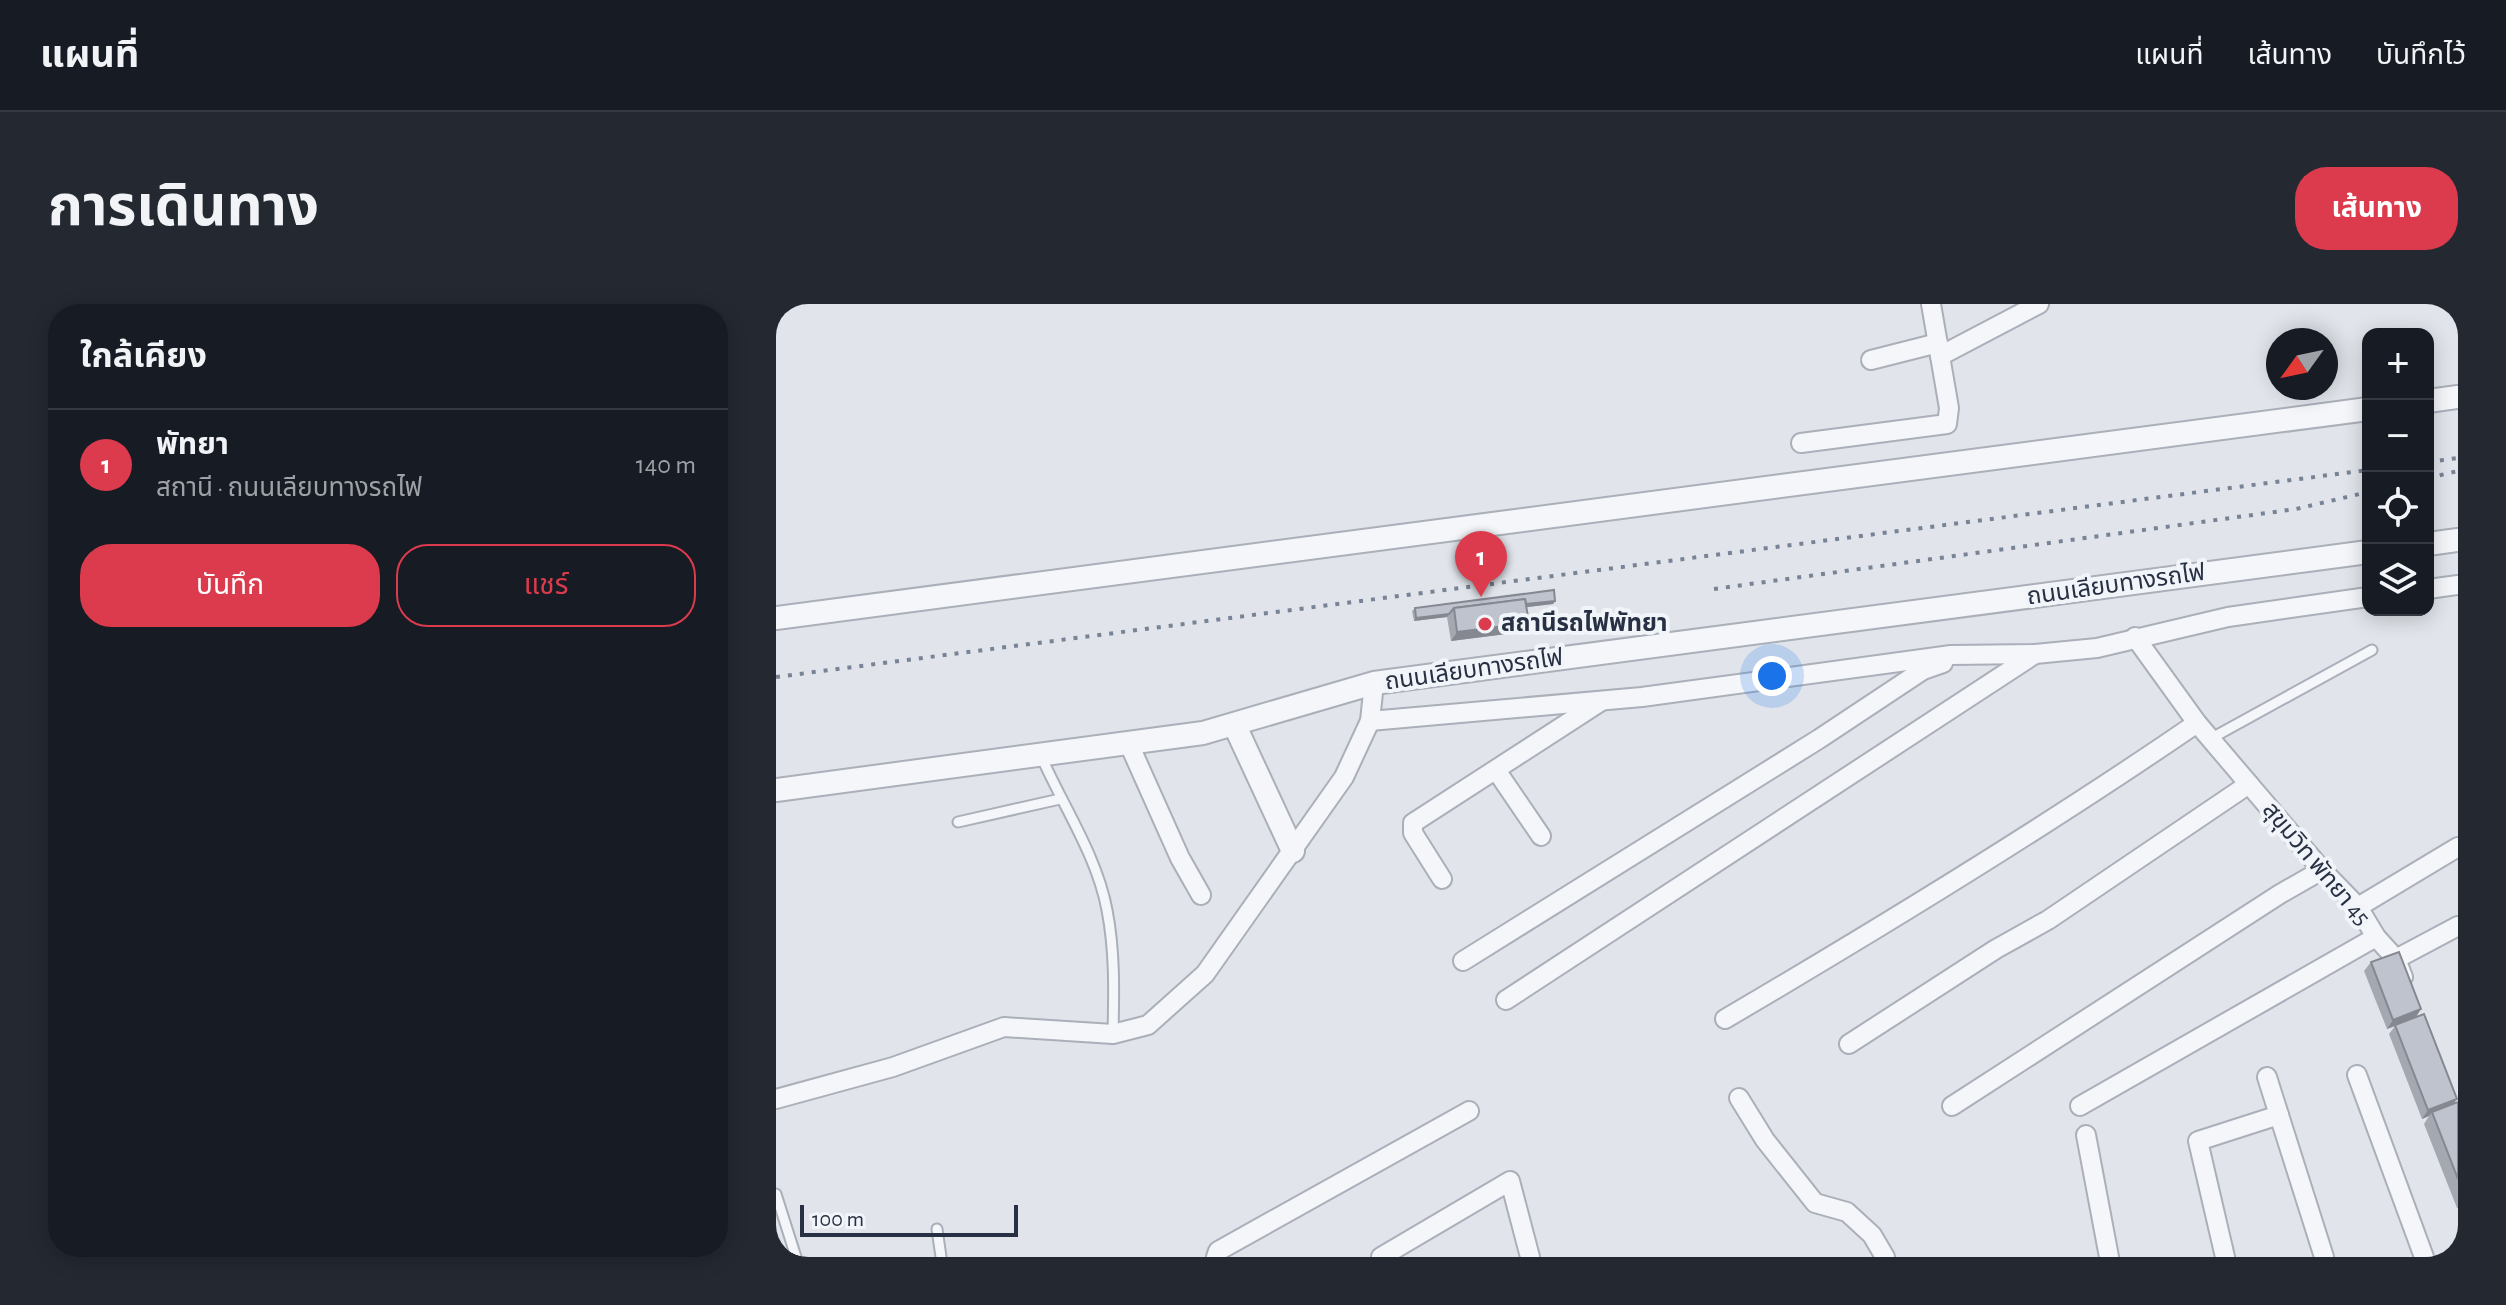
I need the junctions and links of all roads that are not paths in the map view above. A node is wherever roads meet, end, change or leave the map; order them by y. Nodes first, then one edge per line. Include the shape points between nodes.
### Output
1 (1931, 304) edge
2 (2039, 304) edge
3 (1939, 350) junction
4 (1871, 360) dead end
5 (2458, 397) edge
6 (2434, 400) edge
7 (2362, 410) edge
8 (1801, 443) dead end
9 (2458, 540) edge
10 (2434, 543) edge
11 (2362, 553) edge
12 (2458, 585) edge
13 (2434, 588) edge
14 (2362, 598) edge
15 (776, 618) edge
16 (2135, 637) junction
17 (2372, 650) dead end
18 (2026, 654) junction
19 (1374, 683) junction
20 (1602, 700) junction
21 (1370, 721) junction
22 (2197, 723) junction
23 (1235, 726) junction
24 (2210, 739) junction
25 (1129, 744) junction
26 (1041, 756) junction
27 (1496, 770) junction
28 (2249, 784) junction
29 (776, 790) edge
30 (1060, 799) junction
31 (958, 822) dead end
32 (1541, 836) dead end
33 (2458, 847) edge
34 (1293, 851) junction
35 (2322, 870) junction
36 (1442, 879) dead end
37 (1201, 895) dead end
38 (2358, 907) junction
39 (2458, 926) edge
40 (2376, 937) junction
41 (2396, 959) junction
42 (1463, 961) dead end
43 (1506, 1000) dead end
44 (2413, 1001) edge
45 (1725, 1019) dead end
46 (1113, 1034) junction
47 (1849, 1044) dead end
48 (2357, 1075) dead end
49 (2267, 1077) dead end
50 (1739, 1098) dead end
51 (776, 1099) edge
52 (1952, 1106) dead end
53 (2080, 1106) dead end
54 (1469, 1111) dead end
55 (2279, 1115) junction
56 (2086, 1135) dead end
57 (776, 1194) edge
58 (937, 1229) dead end
59 (796, 1257) edge
60 (941, 1257) edge
61 (1216, 1257) edge
62 (1381, 1257) edge
63 (1530, 1257) edge
64 (1885, 1257) edge
65 (2109, 1257) edge
66 (2225, 1257) edge
67 (2324, 1257) edge
68 (2424, 1257) edge

1 - 3 street
2 - 3 street
3 - 4 street
3 - 8 street via 1947,424
5 - 6 street
7 - 15 street
9 - 10 street
11 - 19 street, ถนนเลียบทางรถไฟ
12 - 13 street
14 - 16 street
16 - 18 street via 2097,648
16 - 22 street, สุขุมวิท พัทยา 45
17 - 24 lane
18 - 20 street via 1951,655
18 - 42 street via 1944,662 1923,670
18 - 43 street
19 - 21 street
19 - 23 street, ถนนเลียบทางรถไฟ
20 - 21 street
20 - 27 street
21 - 34 street via 1344,777
22 - 24 street, สุขุมวิท พัทยา 45
22 - 45 street via 1963,876
23 - 25 street, ถนนเลียบทางรถไฟ
23 - 34 street
24 - 28 street, สุขุมวิท พัทยา 45
25 - 26 street, ถนนเลียบทางรถไฟ
25 - 37 street
26 - 29 street, ถนนเลียบทางรถไฟ
26 - 30 lane
27 - 32 street
27 - 36 street via 1411,827
28 - 35 street, สุขุมวิท พัทยา 45
28 - 47 street via 2048,920
30 - 31 lane
30 - 46 lane via 1089,856 1107,908 1114,967
33 - 38 street
34 - 46 street via 1205,974 1177,1003 1148,1025
35 - 38 street, สุขุมวิท พัทยา 45
35 - 52 street
38 - 40 street, สุขุมวิท พัทยา 45
39 - 41 street
40 - 41 street, สุขุมวิท พัทยา 45
40 - 53 street
41 - 44 street, สุขุมวิท พัทยา 45
46 - 51 street via 1004,1027 893,1067
48 - 68 street
49 - 55 street
50 - 64 street via 1815,1203 1847,1212 1872,1235
54 - 61 street via 1218,1251
55 - 66 street via 2198,1141
55 - 67 street
56 - 65 street
57 - 59 lane
58 - 60 lane
62 - 63 street via 1510,1181

